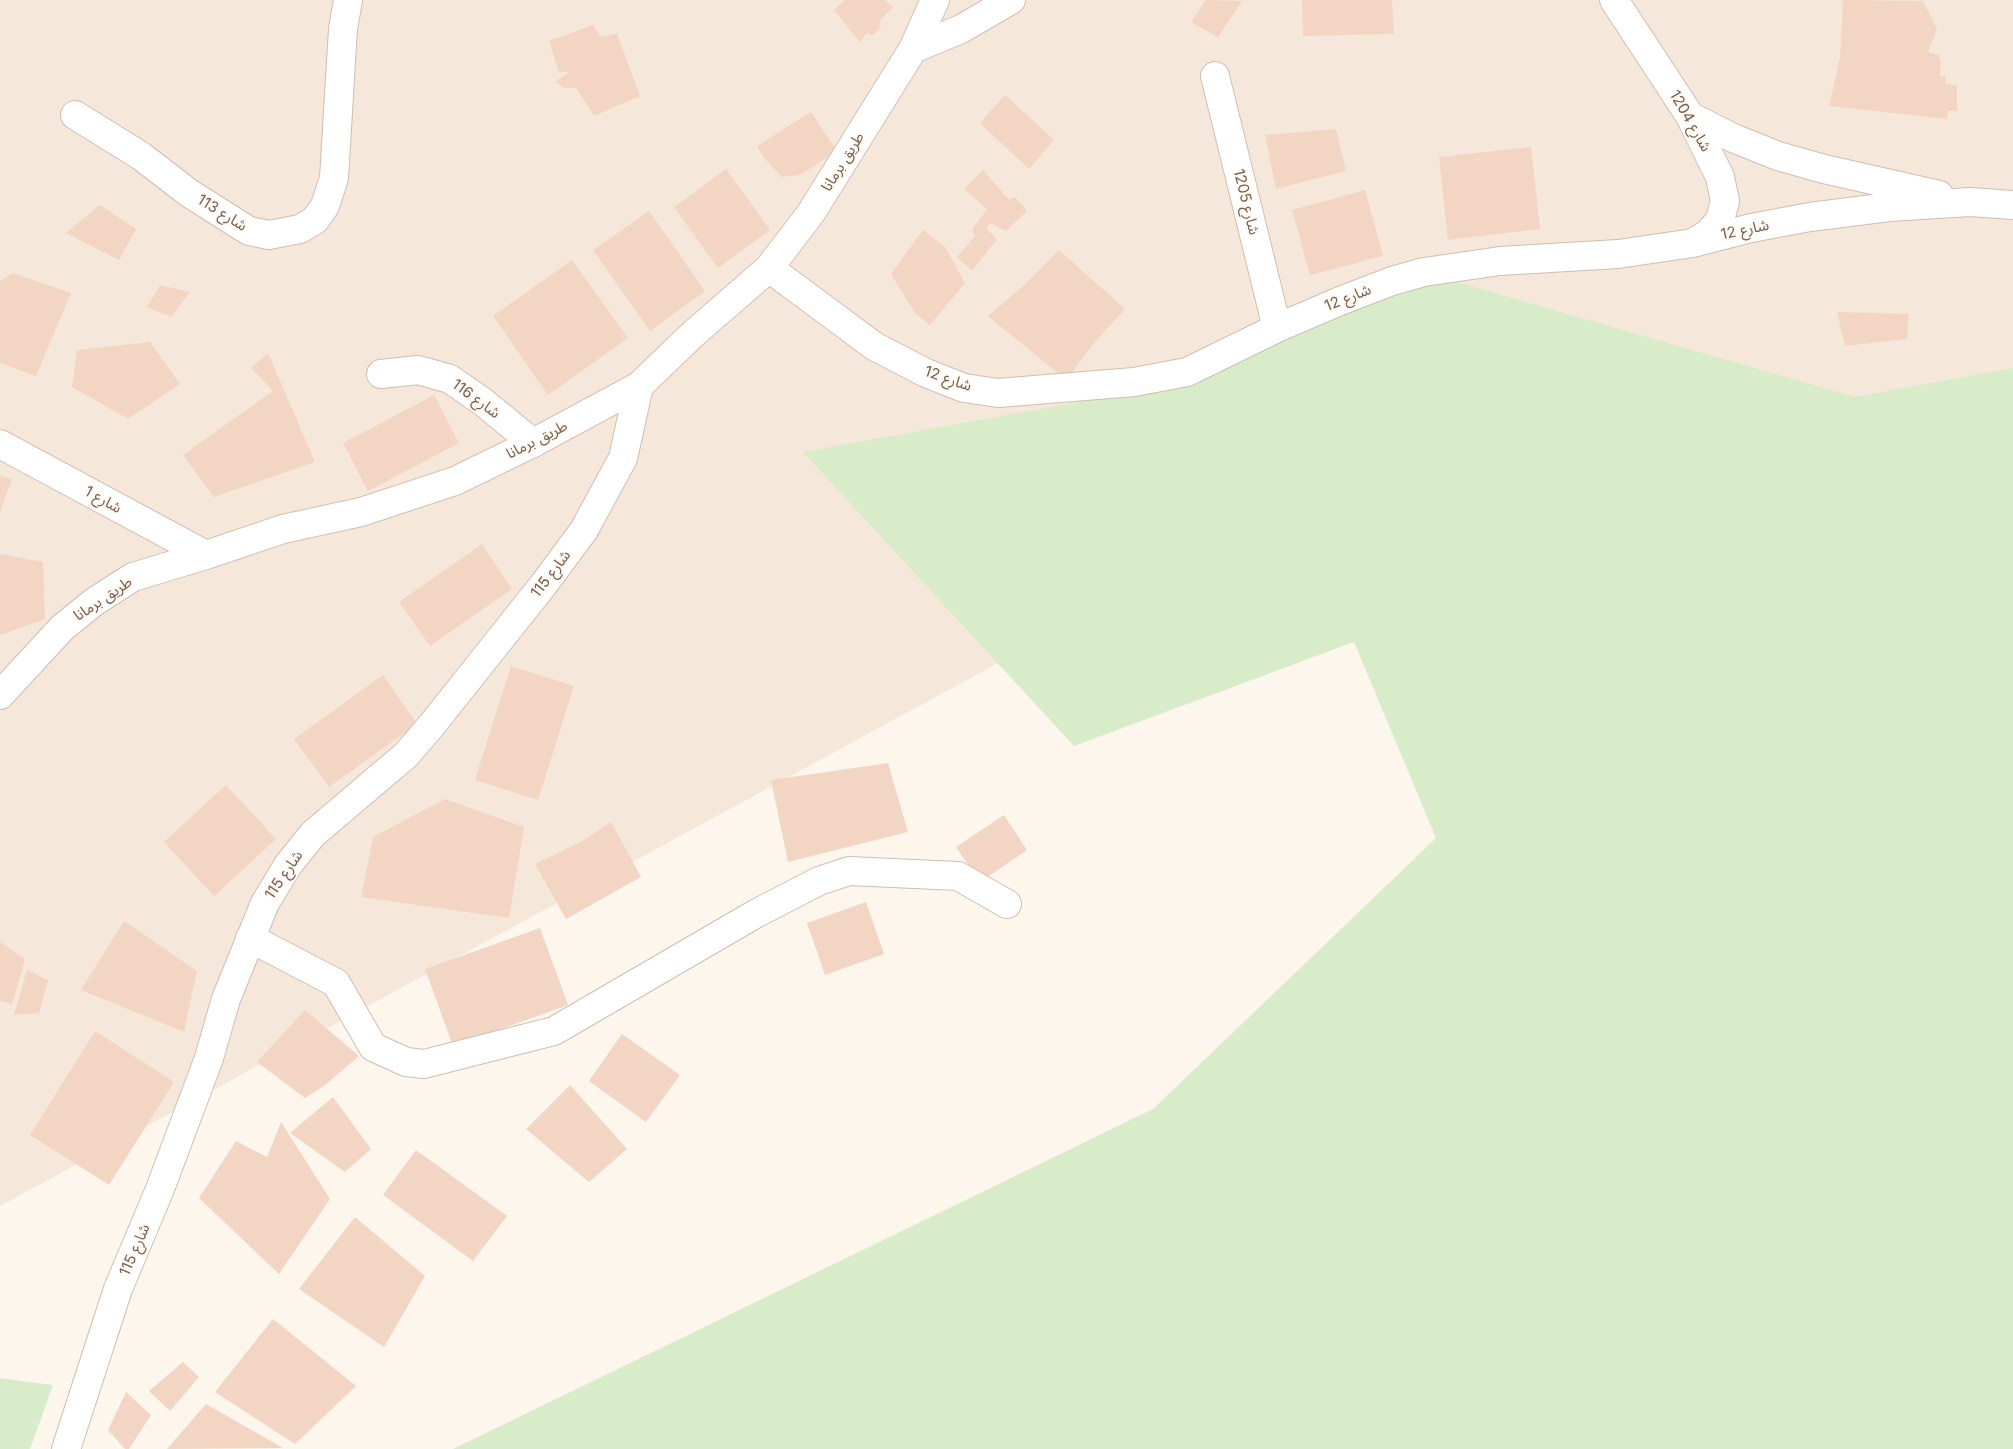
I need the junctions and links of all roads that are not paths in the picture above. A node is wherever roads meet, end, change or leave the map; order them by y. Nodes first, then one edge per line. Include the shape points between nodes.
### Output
1 (348, 0) edge
2 (935, 0) edge
3 (1011, 0) edge
4 (1614, 0) edge
5 (913, 49) junction
6 (1215, 76) dead end
7 (75, 116) dead end
8 (1690, 116) junction
9 (1970, 202) junction
10 (2013, 205) edge
11 (1693, 242) junction
12 (769, 268) junction
13 (1277, 328) junction
14 (381, 374) dead end
15 (639, 386) junction
16 (533, 443) junction
17 (0, 444) edge
18 (206, 555) junction
19 (0, 695) edge
20 (1007, 904) dead end
21 (250, 938) junction
22 (66, 1449) edge

1 - 7 street, شارع 113 via 343,29 334,178 325,206 314,220 300,229 269,236 249,231 189,193 141,156
2 - 5 street, طريق برمانا
3 - 5 street via 961,29
4 - 8 street, شارع 1204
5 - 12 street, طريق برمانا via 811,213
6 - 13 street, شارع 1205
8 - 9 street, شارع 12 via 1778,156
8 - 11 street, شارع 1204 via 1720,177 1725,201 1720,220 1709,233
9 - 10 street, شارع 12
9 - 11 street, شارع 12 via 1889,207 1810,217
11 - 13 street, شارع 12 via 1618,254 1500,261 1424,272 1392,281
12 - 13 street, شارع 12 via 874,346 964,388 998,393 1134,382 1186,372
12 - 15 street, طريق برمانا
14 - 16 street, شارع 116 via 418,370 450,378
15 - 16 street, طريق برمانا
15 - 21 street, شارع 115 via 623,458 584,530 486,659 413,748 303,846 265,903
16 - 18 street, طريق برمانا via 455,481 361,512 283,529
17 - 18 street, شارع 1
18 - 19 street, طريق برمانا via 133,577 94,602 62,628
20 - 21 street via 958,876 850,871 819,882 757,913 554,1031 424,1064 406,1062 373,1047 336,983
21 - 22 street, شارع 115 via 160,1189 118,1289

